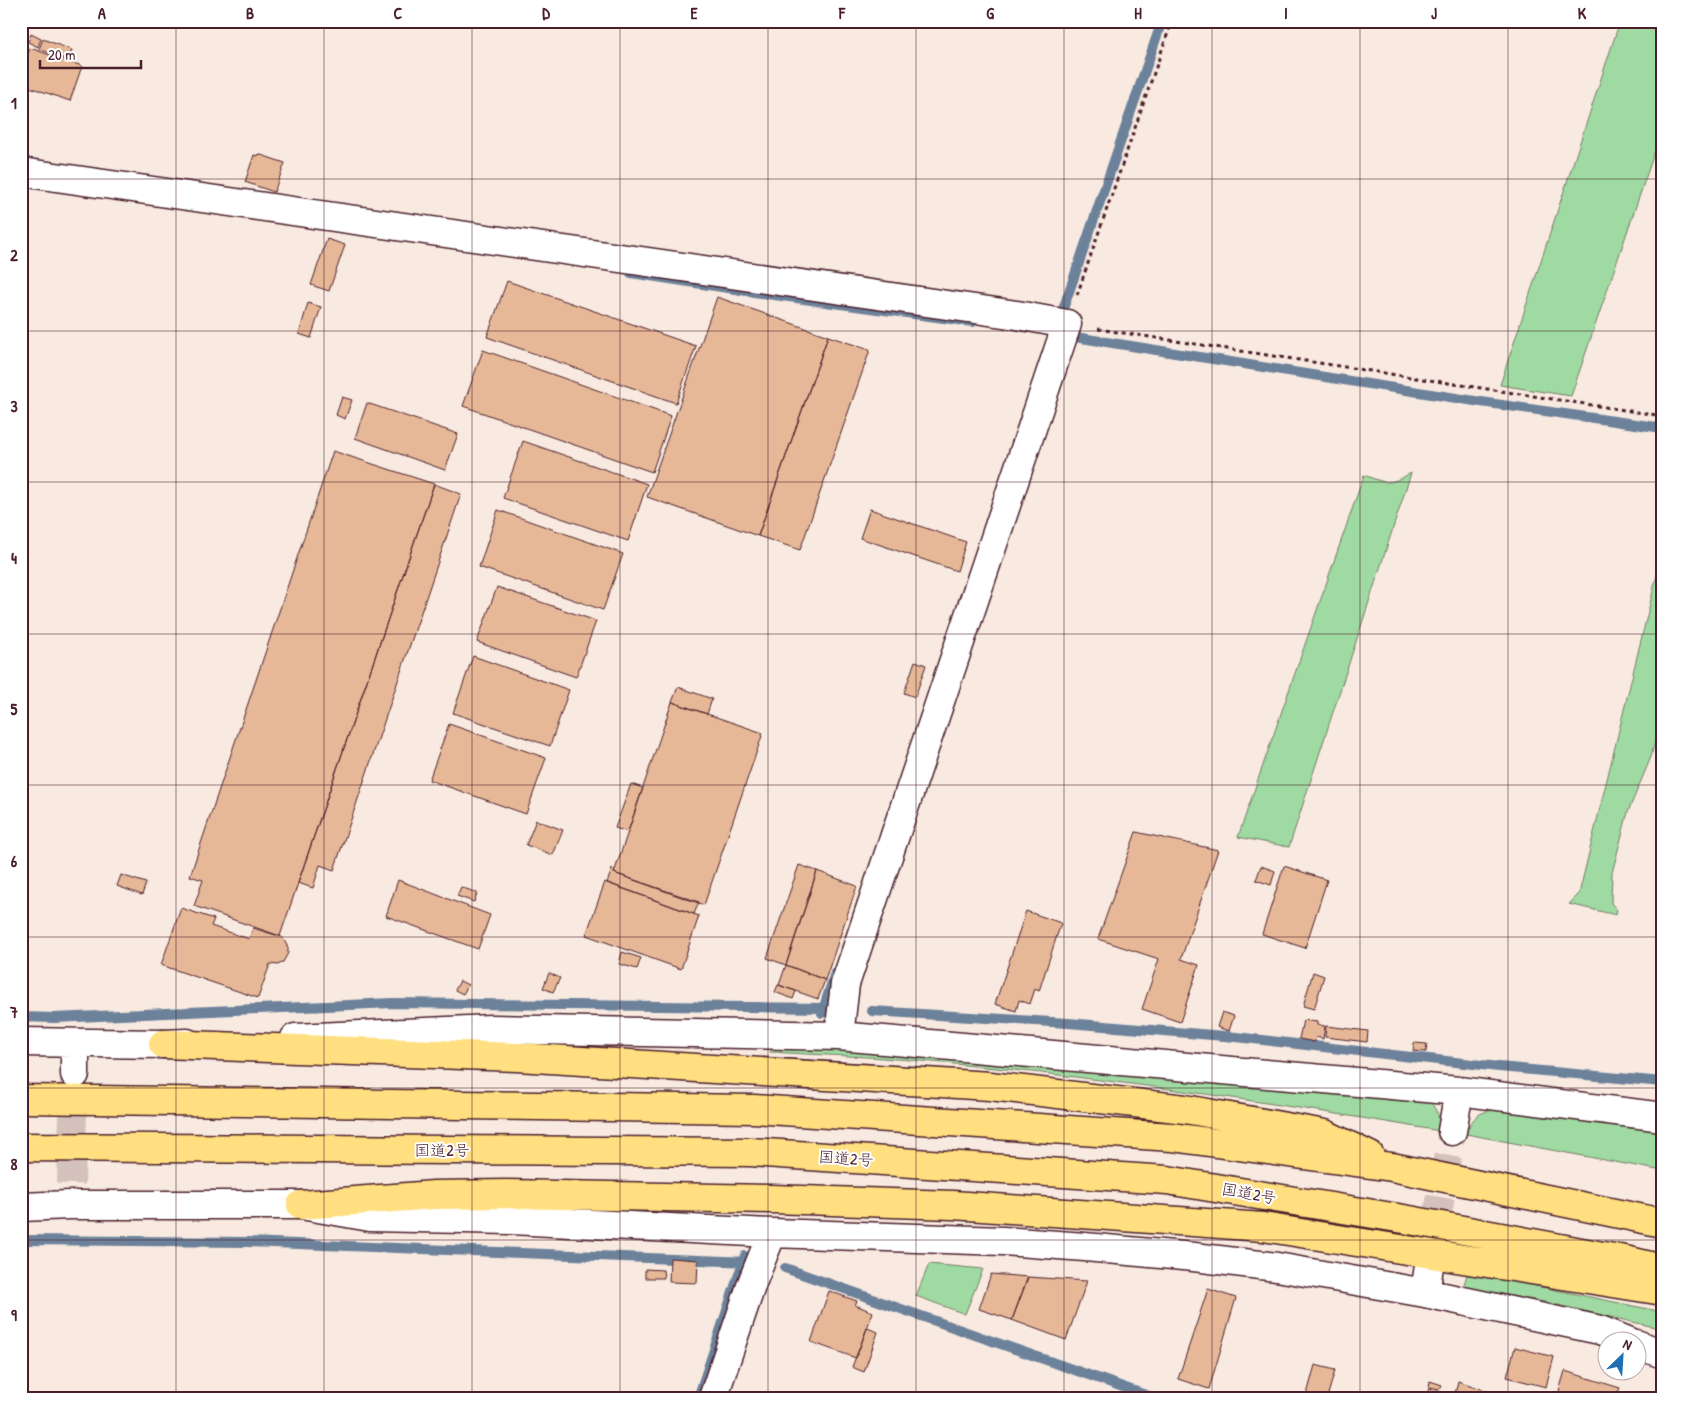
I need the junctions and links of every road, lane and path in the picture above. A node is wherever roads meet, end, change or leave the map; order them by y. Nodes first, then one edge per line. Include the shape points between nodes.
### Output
1 (1172, 21) edge
2 (21, 172) edge
3 (1061, 323) junction
4 (1663, 416) edge
5 (839, 1036) junction
6 (21, 1042) edge
7 (75, 1043) junction
8 (163, 1044) junction
9 (74, 1074) tunnel mouth
10 (1459, 1091) junction
11 (21, 1099) edge
12 (1663, 1117) edge
13 (1452, 1132) tunnel mouth
14 (21, 1147) edge
15 (1392, 1166) junction
16 (301, 1206) junction
17 (21, 1207) edge
18 (1663, 1223) edge
19 (772, 1233) junction
20 (1429, 1266) tunnel mouth
21 (1663, 1270) edge
22 (1663, 1291) edge
23 (1425, 1293) junction
24 (1605, 1332) edge
25 (1646, 1348) edge
26 (1663, 1354) edge
27 (713, 1398) edge

1 - 3 path
2 - 3 street
3 - 4 path
3 - 5 street via 845,984
5 - 8 street via 491,1029
5 - 10 street
6 - 7 street
7 - 8 street
7 - 9 street
8 - 15 highway via 517,1058 990,1086 1184,1109 1325,1134
10 - 12 street
10 - 13 street
11 - 15 highway via 754,1109 1172,1137
14 - 21 highway, 国道2号 via 750,1152 1158,1179 1404,1220 1630,1261
15 - 18 highway
16 - 17 street via 71,1195
16 - 19 street via 370,1217 511,1220
16 - 22 highway via 434,1195 507,1194 772,1198 953,1205 1263,1227
19 - 23 street via 1003,1241 1094,1248 1277,1267
19 - 27 street
20 - 23 street
23 - 24 street
25 - 26 street

